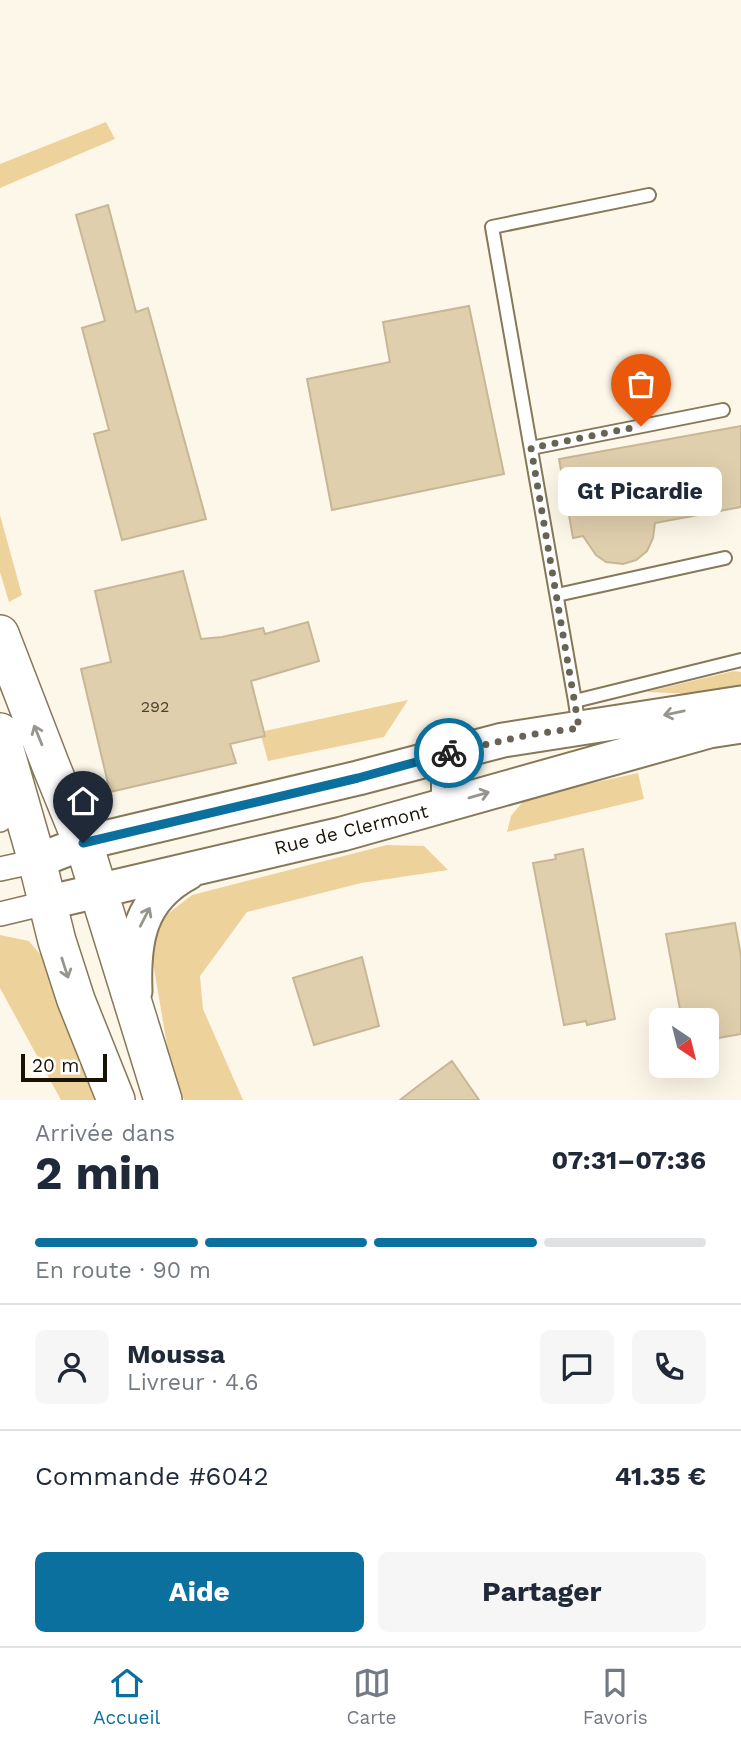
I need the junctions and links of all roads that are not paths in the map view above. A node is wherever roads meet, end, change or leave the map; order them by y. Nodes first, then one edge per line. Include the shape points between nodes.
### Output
1 (649, 195) dead end
2 (723, 410) dead end
3 (531, 448) junction
4 (725, 558) dead end
5 (558, 595) junction
6 (0, 634) edge
7 (741, 660) edge
8 (741, 703) edge
9 (577, 714) junction
10 (741, 726) edge
11 (0, 734) edge
12 (450, 752) junction
13 (438, 807) junction
14 (0, 820) edge
15 (83, 843) junction
16 (37, 861) junction
17 (200, 866) junction
18 (0, 869) edge
19 (99, 891) junction
20 (46, 903) junction
21 (0, 914) edge
22 (135, 1007) junction
23 (116, 1100) edge
24 (163, 1100) edge

1 - 3 lane via 492,227
2 - 3 lane
3 - 5 lane
4 - 5 lane
5 - 9 lane
15 -> 6 main road
7 - 9 lane
8 -> 9 main road
9 - 12 main road via 528,735
13 -> 10 main road, Rue de Clermont
11 - 14 street via 4,787
11 - 16 main road
12 - 13 lane via 438,781
12 - 15 main road
13 - 17 main road, Rue de Clermont
15 - 16 main road
15 - 19 main road
16 - 18 street
16 - 20 main road
17 - 19 main road, Rue de Clermont
22 -> 17 main road via 134,960 143,919 166,888
19 - 20 main road, Rue de Clermont
19 - 22 main road
20 - 21 street, Rue de Clermont
20 -> 23 main road via 76,1000
22 - 24 main road

